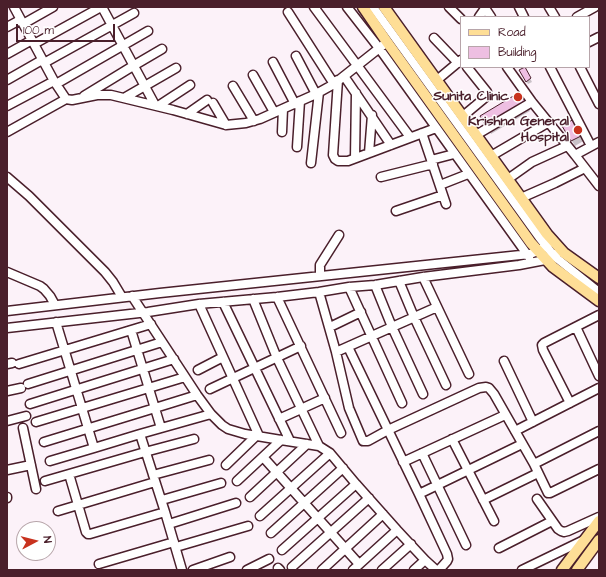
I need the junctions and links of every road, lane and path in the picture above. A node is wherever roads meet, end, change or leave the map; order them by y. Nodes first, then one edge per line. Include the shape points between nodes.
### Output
1 (14, 7) edge
2 (53, 7) edge
3 (101, 7) edge
4 (314, 7) edge
5 (347, 7) edge
6 (363, 7) edge
7 (373, 7) edge
8 (384, 7) edge
9 (449, 7) edge
10 (519, 7) edge
11 (549, 7) edge
12 (595, 7) edge
13 (486, 8) edge
14 (288, 12) dead end
15 (134, 13) dead end
16 (579, 13) edge
17 (480, 16) edge
18 (524, 16) edge
19 (554, 16) edge
20 (460, 18) edge
21 (22, 22) junction
22 (112, 26) junction
23 (7, 28) edge
24 (148, 31) dead end
25 (434, 38) dead end
26 (33, 42) junction
27 (383, 45) junction
28 (123, 46) junction
29 (162, 49) dead end
30 (7, 54) edge
31 (296, 56) dead end
32 (44, 62) junction
33 (273, 62) dead end
34 (460, 62) edge
35 (357, 65) junction
36 (133, 66) junction
37 (176, 68) dead end
38 (468, 68) edge
39 (510, 68) edge
40 (551, 68) edge
41 (581, 68) edge
42 (253, 75) dead end
43 (7, 80) edge
44 (339, 80) junction
45 (437, 80) junction
46 (55, 83) junction
47 (190, 85) dead end
48 (144, 86) junction
49 (233, 86) dead end
50 (317, 93) junction
51 (356, 93) junction
52 (80, 98) junction
53 (124, 98) junction
54 (66, 99) junction
55 (297, 102) junction
56 (532, 102) junction
57 (599, 104) edge
58 (7, 106) edge
59 (156, 106) junction
60 (283, 109) junction
61 (274, 112) junction
62 (187, 114) junction
63 (372, 115) junction
64 (463, 116) junction
65 (254, 121) junction
66 (549, 122) junction
67 (226, 125) junction
68 (436, 128) junction
69 (7, 132) edge
70 (282, 132) dead end
71 (422, 133) junction
72 (476, 135) junction
73 (410, 137) junction
74 (391, 144) junction
75 (595, 144) edge
76 (567, 146) junction
77 (297, 147) dead end
78 (369, 153) junction
79 (454, 154) junction
80 (575, 155) junction
81 (491, 156) junction
82 (355, 158) junction
83 (432, 162) junction
84 (311, 163) dead end
85 (585, 168) junction
86 (468, 174) junction
87 (7, 177) edge
88 (381, 177) dead end
89 (508, 179) junction
90 (440, 185) junction
91 (599, 186) edge
92 (443, 195) junction
93 (521, 198) junction
94 (446, 204) dead end
95 (396, 212) dead end
96 (339, 235) dead end
97 (546, 246) junction
98 (526, 255) junction
99 (554, 255) junction
100 (534, 262) junction
101 (7, 272) edge
102 (320, 276) junction
103 (423, 277) junction
104 (599, 278) edge
105 (584, 279) junction
106 (399, 281) junction
107 (375, 285) junction
108 (349, 287) junction
109 (599, 288) edge
110 (319, 292) junction
111 (599, 292) edge
112 (136, 296) junction
113 (122, 297) junction
114 (277, 297) junction
115 (253, 299) junction
116 (599, 301) edge
117 (223, 302) junction
118 (199, 304) junction
119 (55, 305) junction
120 (437, 307) junction
121 (7, 311) edge
122 (145, 312) junction
123 (361, 312) junction
124 (599, 315) edge
125 (414, 317) junction
126 (56, 322) junction
127 (151, 324) junction
128 (392, 327) junction
129 (576, 327) junction
130 (7, 328) edge
131 (330, 328) junction
132 (131, 330) junction
133 (372, 336) junction
134 (162, 342) junction
135 (301, 346) junction
136 (348, 347) junction
137 (64, 350) junction
138 (137, 350) junction
139 (336, 352) junction
140 (223, 357) junction
141 (277, 358) junction
142 (174, 359) junction
143 (504, 362) dead end
144 (13, 363) edge
145 (255, 368) junction
146 (143, 369) junction
147 (71, 370) junction
148 (198, 370) dead end
149 (469, 374) dead end
150 (599, 376) edge
151 (185, 377) junction
152 (233, 378) junction
153 (446, 385) dead end
154 (149, 388) junction
155 (599, 388) edge
156 (77, 389) junction
157 (210, 389) dead end
158 (7, 391) edge
159 (423, 394) dead end
160 (197, 395) junction
161 (325, 398) junction
162 (402, 403) dead end
163 (570, 403) junction
164 (30, 404) dead end
165 (82, 407) junction
166 (155, 408) junction
167 (301, 409) junction
168 (212, 414) junction
169 (505, 415) junction
170 (26, 416) dead end
171 (279, 419) junction
172 (7, 421) edge
173 (36, 422) dead end
174 (533, 422) junction
175 (23, 428) dead end
176 (88, 428) junction
177 (161, 428) junction
178 (388, 430) junction
179 (515, 431) junction
180 (599, 431) edge
181 (341, 433) dead end
182 (140, 434) junction
183 (257, 436) junction
184 (194, 439) dead end
185 (452, 439) junction
186 (281, 440) junction
187 (290, 441) junction
188 (44, 442) dead end
189 (307, 444) junction
190 (522, 444) junction
191 (319, 446) junction
192 (94, 448) junction
193 (146, 452) junction
194 (330, 453) junction
195 (422, 453) junction
196 (263, 457) junction
197 (209, 460) dead end
198 (50, 461) dead end
199 (403, 462) junction
200 (534, 464) junction
201 (31, 465) junction
202 (226, 465) dead end
203 (343, 468) junction
204 (599, 469) edge
205 (7, 470) edge
206 (468, 470) junction
207 (277, 472) junction
208 (538, 473) junction
209 (69, 474) junction
210 (154, 479) junction
211 (45, 481) dead end
212 (221, 482) dead end
213 (237, 482) dead end
214 (356, 484) junction
215 (438, 485) junction
216 (291, 488) junction
217 (36, 489) dead end
218 (419, 494) junction
219 (250, 497) dead end
220 (369, 498) junction
221 (537, 499) dead end
222 (162, 500) junction
223 (483, 500) junction
224 (236, 503) dead end
225 (304, 503) junction
226 (79, 505) junction
227 (58, 511) dead end
228 (165, 512) junction
229 (383, 514) junction
230 (260, 516) dead end
231 (599, 517) edge
232 (318, 518) junction
233 (494, 521) dead end
234 (552, 521) junction
235 (599, 521) edge
236 (169, 524) junction
237 (248, 526) dead end
238 (397, 530) junction
239 (271, 533) dead end
240 (330, 533) junction
241 (586, 538) junction
242 (599, 540) edge
243 (175, 544) junction
244 (411, 544) junction
245 (466, 545) dead end
246 (499, 548) dead end
247 (345, 549) junction
248 (282, 550) dead end
249 (230, 557) dead end
250 (269, 558) dead end
251 (425, 560) junction
252 (99, 564) dead end
253 (292, 567) dead end
254 (356, 567) edge
255 (182, 570) edge
256 (193, 570) edge
257 (247, 570) edge
258 (322, 570) edge
259 (382, 570) edge
260 (414, 570) edge
261 (436, 570) edge
262 (439, 570) edge
263 (522, 570) edge
264 (562, 570) edge
265 (577, 570) edge

1 - 21 street
2 - 21 street
3 - 22 street
3 - 26 street
4 - 35 street
5 - 27 street
6 - 27 main road
7 - 97 street
8 - 45 main road
9 - 20 street
10 - 18 street
11 - 19 street
12 - 16 street
13 - 17 street
14 - 44 street
15 - 22 street
21 - 23 street
21 - 26 street
22 - 28 street
22 - 32 street
24 - 28 street
25 - 34 street
26 - 30 street
26 - 32 street
27 - 35 street
27 - 68 street
27 - 97 main road via 531,243
28 - 36 street
28 - 46 street
29 - 36 street
31 - 50 street
32 - 43 street
32 - 46 street
33 - 55 street
34 - 45 street
35 - 44 street
35 - 73 street
36 - 48 street
36 - 52 street
37 - 48 street
38 - 64 street via 487,96
39 - 56 street
40 - 75 street
41 - 57 street
42 - 61 street
44 - 50 street
44 - 51 street
44 - 82 street via 333,155 338,161
45 - 64 main road
46 - 54 street
46 - 58 street
47 - 59 street
48 - 53 street
48 - 59 street
49 - 65 street
50 - 55 street
50 - 84 street
51 - 63 street
51 - 82 street
52 - 53 street via 107,94
52 - 54 street
53 - 59 street
54 - 69 street
55 - 60 street
55 - 77 street
56 - 66 street
56 - 72 street
59 - 62 street
60 - 61 street
60 - 70 street
61 - 65 street
62 - 67 street
62 - 67 street via 210,101
63 - 74 street
63 - 78 street
64 - 72 main road
65 - 67 street
66 - 76 street
66 - 81 street
68 - 71 street
68 - 79 street
71 - 73 street
71 - 83 street
72 - 81 main road
73 - 74 street
74 - 78 street
75 - 80 street
76 - 80 street
76 - 89 street via 532,162
78 - 82 street
79 - 83 street
79 - 86 street
80 - 85 street
81 - 89 main road
83 - 88 street
83 - 90 street
85 - 91 street
85 - 93 street
86 - 90 street
86 - 98 street
87 - 113 street via 105,272
89 - 93 main road
90 - 92 street
92 - 94 street
92 - 95 street
93 - 97 main road
96 - 102 street via 320,265
97 - 98 street
97 - 99 main road
97 - 99 main road
98 - 100 street
98 - 102 street
99 - 100 street
99 - 104 main road
99 - 105 street
99 - 116 main road via 553,267
100 - 103 street
101 - 119 street via 40,286
102 - 112 street
103 - 106 street
103 - 120 street
105 - 109 street
105 - 111 street
106 - 107 street
106 - 125 street
107 - 108 street
107 - 128 street
108 - 110 street
108 - 123 street
110 - 114 street
110 - 131 street
112 - 113 street
112 - 122 street
113 - 119 street
114 - 115 street
114 - 135 street
115 - 117 street
115 - 141 street
117 - 118 street
117 - 145 street
118 - 122 street
118 - 140 street
119 - 121 street
120 - 125 street
120 - 149 street
122 - 126 street
122 - 127 street
123 - 131 street
123 - 133 street
124 - 129 street
125 - 128 street
125 - 153 street
126 - 130 street
126 - 137 street
127 - 132 street
127 - 134 street
128 - 133 street
128 - 159 street
129 - 150 street
129 - 163 street via 541,347
131 - 139 street
132 - 137 street
132 - 138 street
133 - 136 street
133 - 162 street
134 - 138 street
134 - 142 street
135 - 141 street
135 - 161 street
136 - 139 street
136 - 178 street
137 - 144 street
137 - 147 street
138 - 146 street
138 - 147 street
139 - 178 street via 349,408 361,439 368,441
140 - 148 street
140 - 152 street
141 - 145 street
141 - 167 street
142 - 146 street
142 - 151 street
143 - 174 street
145 - 152 street
145 - 171 street
146 - 154 street
146 - 156 street
147 - 156 street
147 - 158 street
151 - 154 street
151 - 160 street
152 - 157 street
152 - 183 street
154 - 165 street
154 - 166 street
155 - 163 street
156 - 164 street
156 - 165 street
160 - 166 street
160 - 168 street
161 - 167 street
161 - 181 street
163 - 174 street
165 - 173 street
165 - 176 street
166 - 176 street
166 - 177 street
167 - 171 street
167 - 191 street
168 - 177 street
168 - 183 street via 224,427
169 - 178 street via 494,394 489,388 482,387
169 - 179 street
169 - 185 street
170 - 172 street
171 - 187 street
174 - 179 street
175 - 201 street
176 - 188 street
176 - 192 street
177 - 182 street
178 - 199 street
179 - 190 street
180 - 200 street
182 - 192 street
182 - 193 street
183 - 186 street
183 - 202 street
184 - 193 street
185 - 195 street
185 - 206 street
186 - 187 street
186 - 196 street
187 - 189 street
189 - 191 street
189 - 207 street
190 - 200 street
190 - 206 street
191 - 194 street
192 - 198 street
193 - 209 street
193 - 210 street
194 - 203 street
194 - 216 street
195 - 199 street
195 - 215 street
196 - 207 street
196 - 213 street
197 - 210 street
199 - 218 street
200 - 208 street
201 - 205 street
201 - 217 street
203 - 214 street
203 - 225 street
204 - 208 street via 550,493 547,492
206 - 215 street
206 - 223 street
207 - 216 street
207 - 219 street
208 - 223 street
209 - 211 street
209 - 226 street
210 - 222 street
210 - 226 street
212 - 222 street
214 - 220 street
214 - 232 street
215 - 218 street
215 - 245 street
216 - 225 street
216 - 230 street
218 - 262 street via 448,557
220 - 229 street
220 - 240 street
221 - 234 street
222 - 228 street
223 - 233 street
224 - 236 street
225 - 232 street
225 - 239 street
226 - 227 street
226 - 228 street via 86,532 90,534
228 - 236 street
229 - 238 street
229 - 247 street
231 - 234 street via 564,532 558,530
232 - 240 street
232 - 248 street
234 - 246 street
235 - 241 main road
236 - 243 street
237 - 243 street
238 - 244 street
238 - 254 street
240 - 247 street
240 - 253 street
241 - 263 street
241 - 264 main road
242 - 265 main road
243 - 252 street
243 - 255 street
244 - 251 street
244 - 259 street
247 - 254 street
247 - 258 street
249 - 256 street
250 - 257 street
251 - 260 street
251 - 261 street

